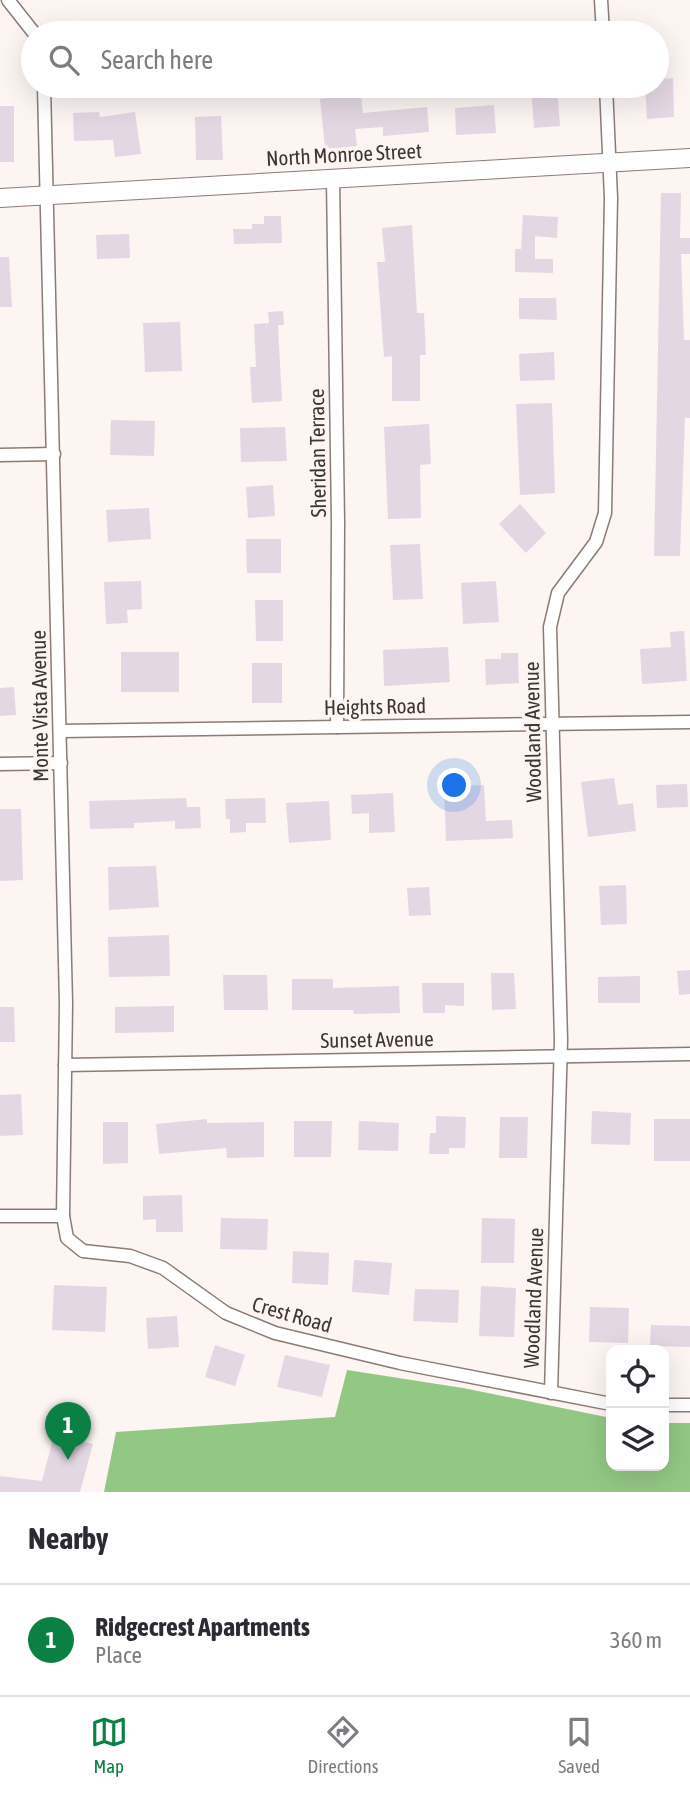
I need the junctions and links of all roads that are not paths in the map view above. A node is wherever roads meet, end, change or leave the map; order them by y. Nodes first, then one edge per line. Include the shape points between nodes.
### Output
1 (8, 0) edge
2 (601, 0) edge
3 (27, 21) edge
4 (602, 21) edge
5 (44, 98) edge
6 (607, 98) edge
7 (690, 158) edge
8 (610, 163) junction
9 (333, 179) junction
10 (48, 194) junction
11 (0, 198) edge
12 (54, 454) junction
13 (0, 456) edge
14 (690, 722) edge
15 (552, 724) junction
16 (337, 727) junction
17 (60, 731) junction
18 (61, 763) junction
19 (0, 764) edge
20 (690, 1054) edge
21 (561, 1056) junction
22 (65, 1065) junction
23 (0, 1216) edge
24 (63, 1216) junction
25 (551, 1393) junction
26 (606, 1403) edge
27 (669, 1405) edge
28 (690, 1405) edge

1 - 3 street
2 - 4 street
5 - 10 street, Monte Vista Avenue
6 - 8 street, Woodland Avenue
7 - 8 main road, North Monroe Street
8 - 9 main road, North Monroe Street
8 - 15 street, Woodland Avenue via 605,513 596,542 567,577 553,607
9 - 10 main road, North Monroe Street
9 - 16 street, Sheridan Terrace
10 - 11 main road, North Monroe Street
10 - 12 street, Monte Vista Avenue
12 - 13 street
12 - 17 street, Monte Vista Avenue
14 - 15 street, Heights Road
15 - 16 street, Heights Road
15 - 21 street, Woodland Avenue
16 - 17 street, Heights Road
17 - 18 street, Monte Vista Avenue
18 - 19 street
18 - 22 street, Monte Vista Avenue
20 - 21 street, Sunset Avenue
21 - 22 street, Sunset Avenue
21 - 25 street, Woodland Avenue
22 - 24 street, Monte Vista Avenue
23 - 24 street
24 - 25 street, Crest Road via 73,1246 130,1256 163,1268 250,1325 400,1363
25 - 26 street, Crest Road
27 - 28 street

